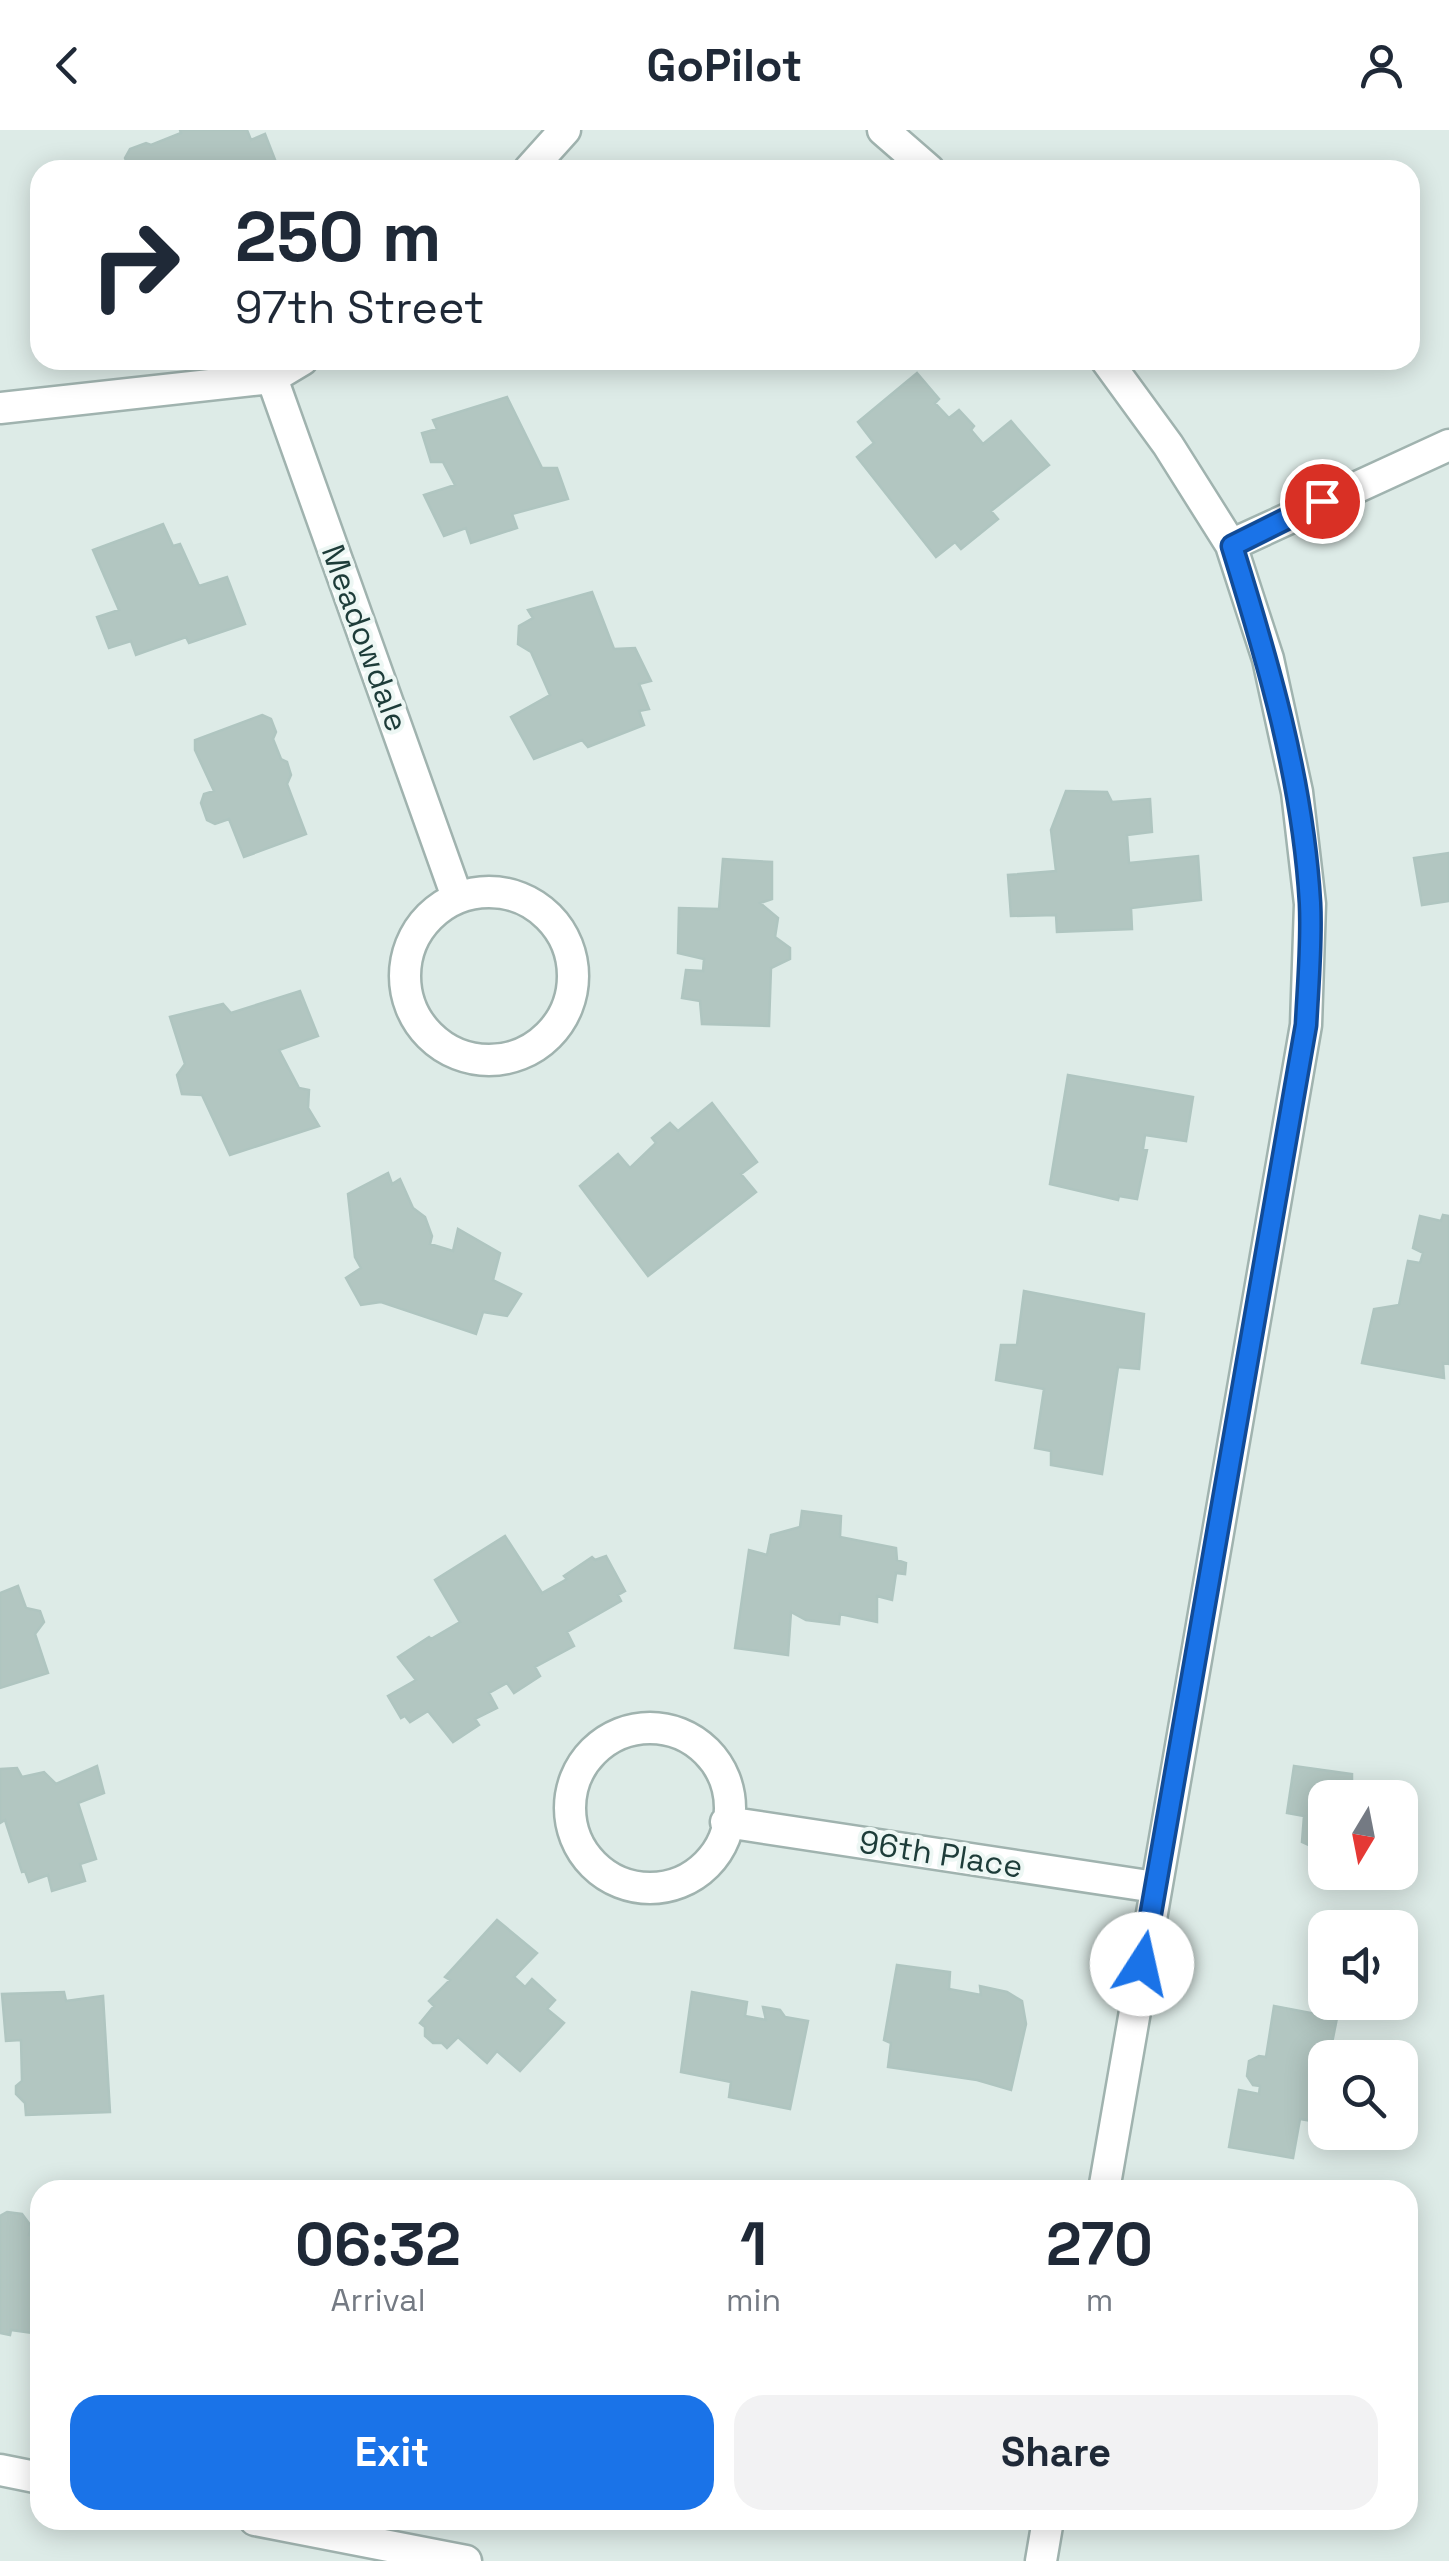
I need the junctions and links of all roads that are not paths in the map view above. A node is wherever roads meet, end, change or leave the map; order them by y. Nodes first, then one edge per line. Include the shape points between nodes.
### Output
1 (565, 130) edge
2 (884, 130) edge
3 (538, 160) edge
4 (918, 160) edge
5 (285, 370) edge
6 (1113, 370) edge
7 (272, 378) junction
8 (0, 408) edge
9 (1449, 445) edge
10 (1232, 546) junction
11 (457, 898) junction
12 (726, 1822) junction
13 (1155, 1887) junction
14 (1106, 2180) edge
15 (0, 2470) edge
16 (30, 2476) edge
17 (306, 2530) edge
18 (1046, 2530) edge
19 (466, 2561) edge
20 (1041, 2561) edge

1 - 3 street
2 - 4 street
5 - 7 street
6 - 10 street
7 - 8 street
7 - 11 street, Meadowdale
9 - 10 street
10 - 13 street via 1268,659 1297,792 1310,904 1306,1025
11 - 11 street via 414,936 405,962 416,1019 435,1042 460,1056 517,1056 541,1044 566,1012 574,973 569,946 556,923 523,899 484,891
12 - 12 street via 731,1795 722,1770 682,1733 643,1728 603,1742 572,1786 570,1811 582,1849 608,1876 632,1887 658,1889 705,1868 722,1848
12 - 13 street, 96th Place
13 - 14 street
15 - 16 street
17 - 19 street
18 - 20 street

